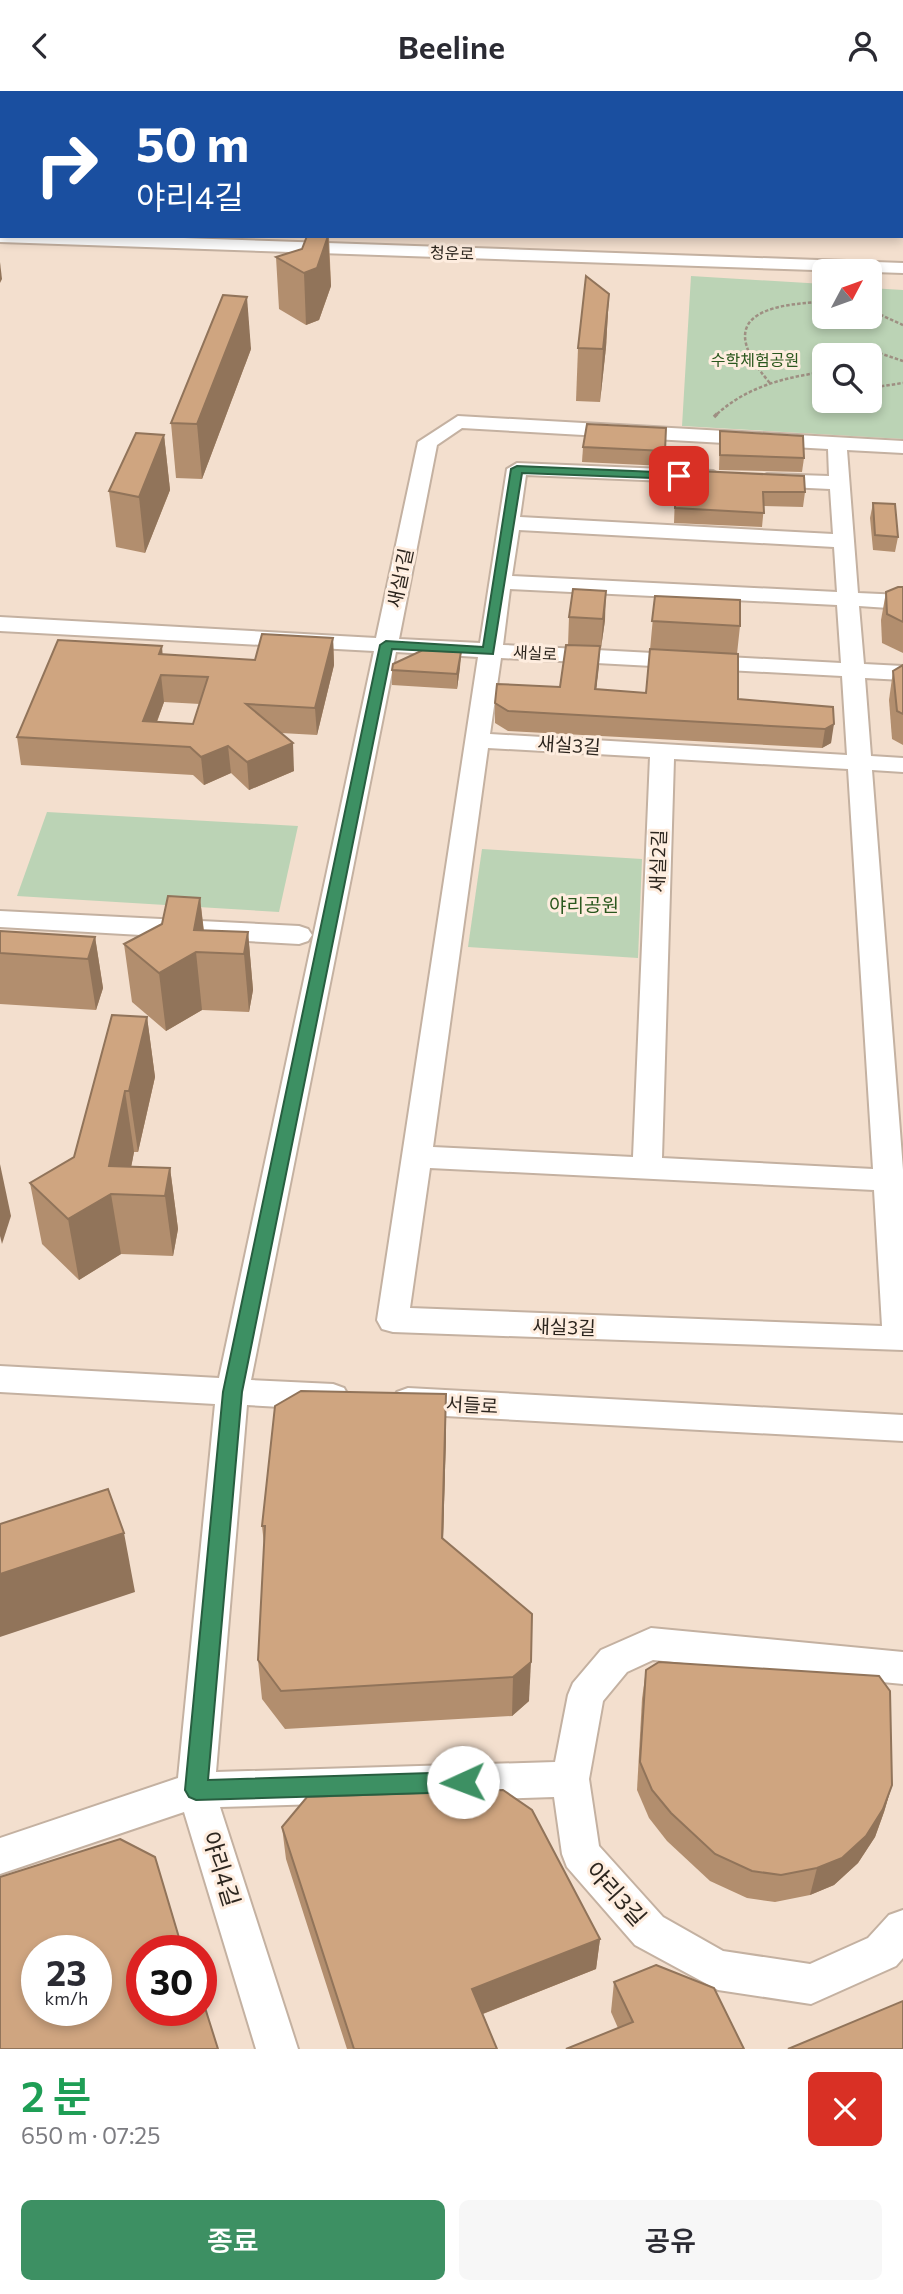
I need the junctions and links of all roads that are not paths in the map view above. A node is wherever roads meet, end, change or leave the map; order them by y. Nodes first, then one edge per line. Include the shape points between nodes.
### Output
1 (29, 238) edge
2 (903, 268) edge
3 (837, 443) junction
4 (903, 447) edge
5 (841, 483) junction
6 (509, 523) junction
7 (844, 541) junction
8 (500, 582) junction
9 (849, 600) junction
10 (903, 602) edge
11 (0, 624) edge
12 (386, 645) junction
13 (489, 651) junction
14 (853, 670) junction
15 (903, 673) edge
16 (477, 740) junction
17 (662, 751) junction
18 (860, 762) junction
19 (903, 765) edge
20 (0, 919) edge
21 (299, 935) dead end
22 (417, 1157) junction
23 (647, 1169) junction
24 (897, 1181) edge
25 (0, 1379) edge
26 (232, 1392) junction
27 (902, 1436) edge
28 (903, 1668) edge
29 (570, 1779) junction
30 (196, 1790) junction
31 (0, 1856) edge
32 (903, 1929) edge
33 (277, 2049) edge

1 - 2 street, 청운로
3 - 4 street, 새실1길 via 877,437
3 - 5 street
3 - 12 street, 새실1길 via 458,422 428,442
5 - 6 street, 새실3길 via 517,469
5 - 7 street
6 - 7 street
6 - 8 street, 새실3길
7 - 9 street
8 - 9 street
8 - 13 street, 새실3길
9 - 10 street
9 - 14 street
11 - 12 street, 새실로
12 - 13 street, 새실로
12 - 26 street, 새실1길
13 - 14 street, 새실로
13 - 16 street, 새실3길
14 - 15 street, 새실로
14 - 18 street
16 - 17 street, 새실3길
16 - 22 street, 새실3길
17 - 18 street
17 - 23 street, 새실2길
18 - 19 street
18 - 24 street
20 - 21 street
22 - 23 street
22 - 24 street, 새실3길 via 393,1320 900,1339
23 - 24 street
25 - 26 street, 서들로
26 - 27 street, 서들로
26 - 30 street, 야리4길
28 - 29 street, 야리3길 via 652,1644 614,1661 586,1695
29 - 30 street
29 - 32 street, 야리3길 via 581,1854 649,1931 718,1970 811,1984 882,1952
30 - 31 street
30 - 33 street, 야리4길

